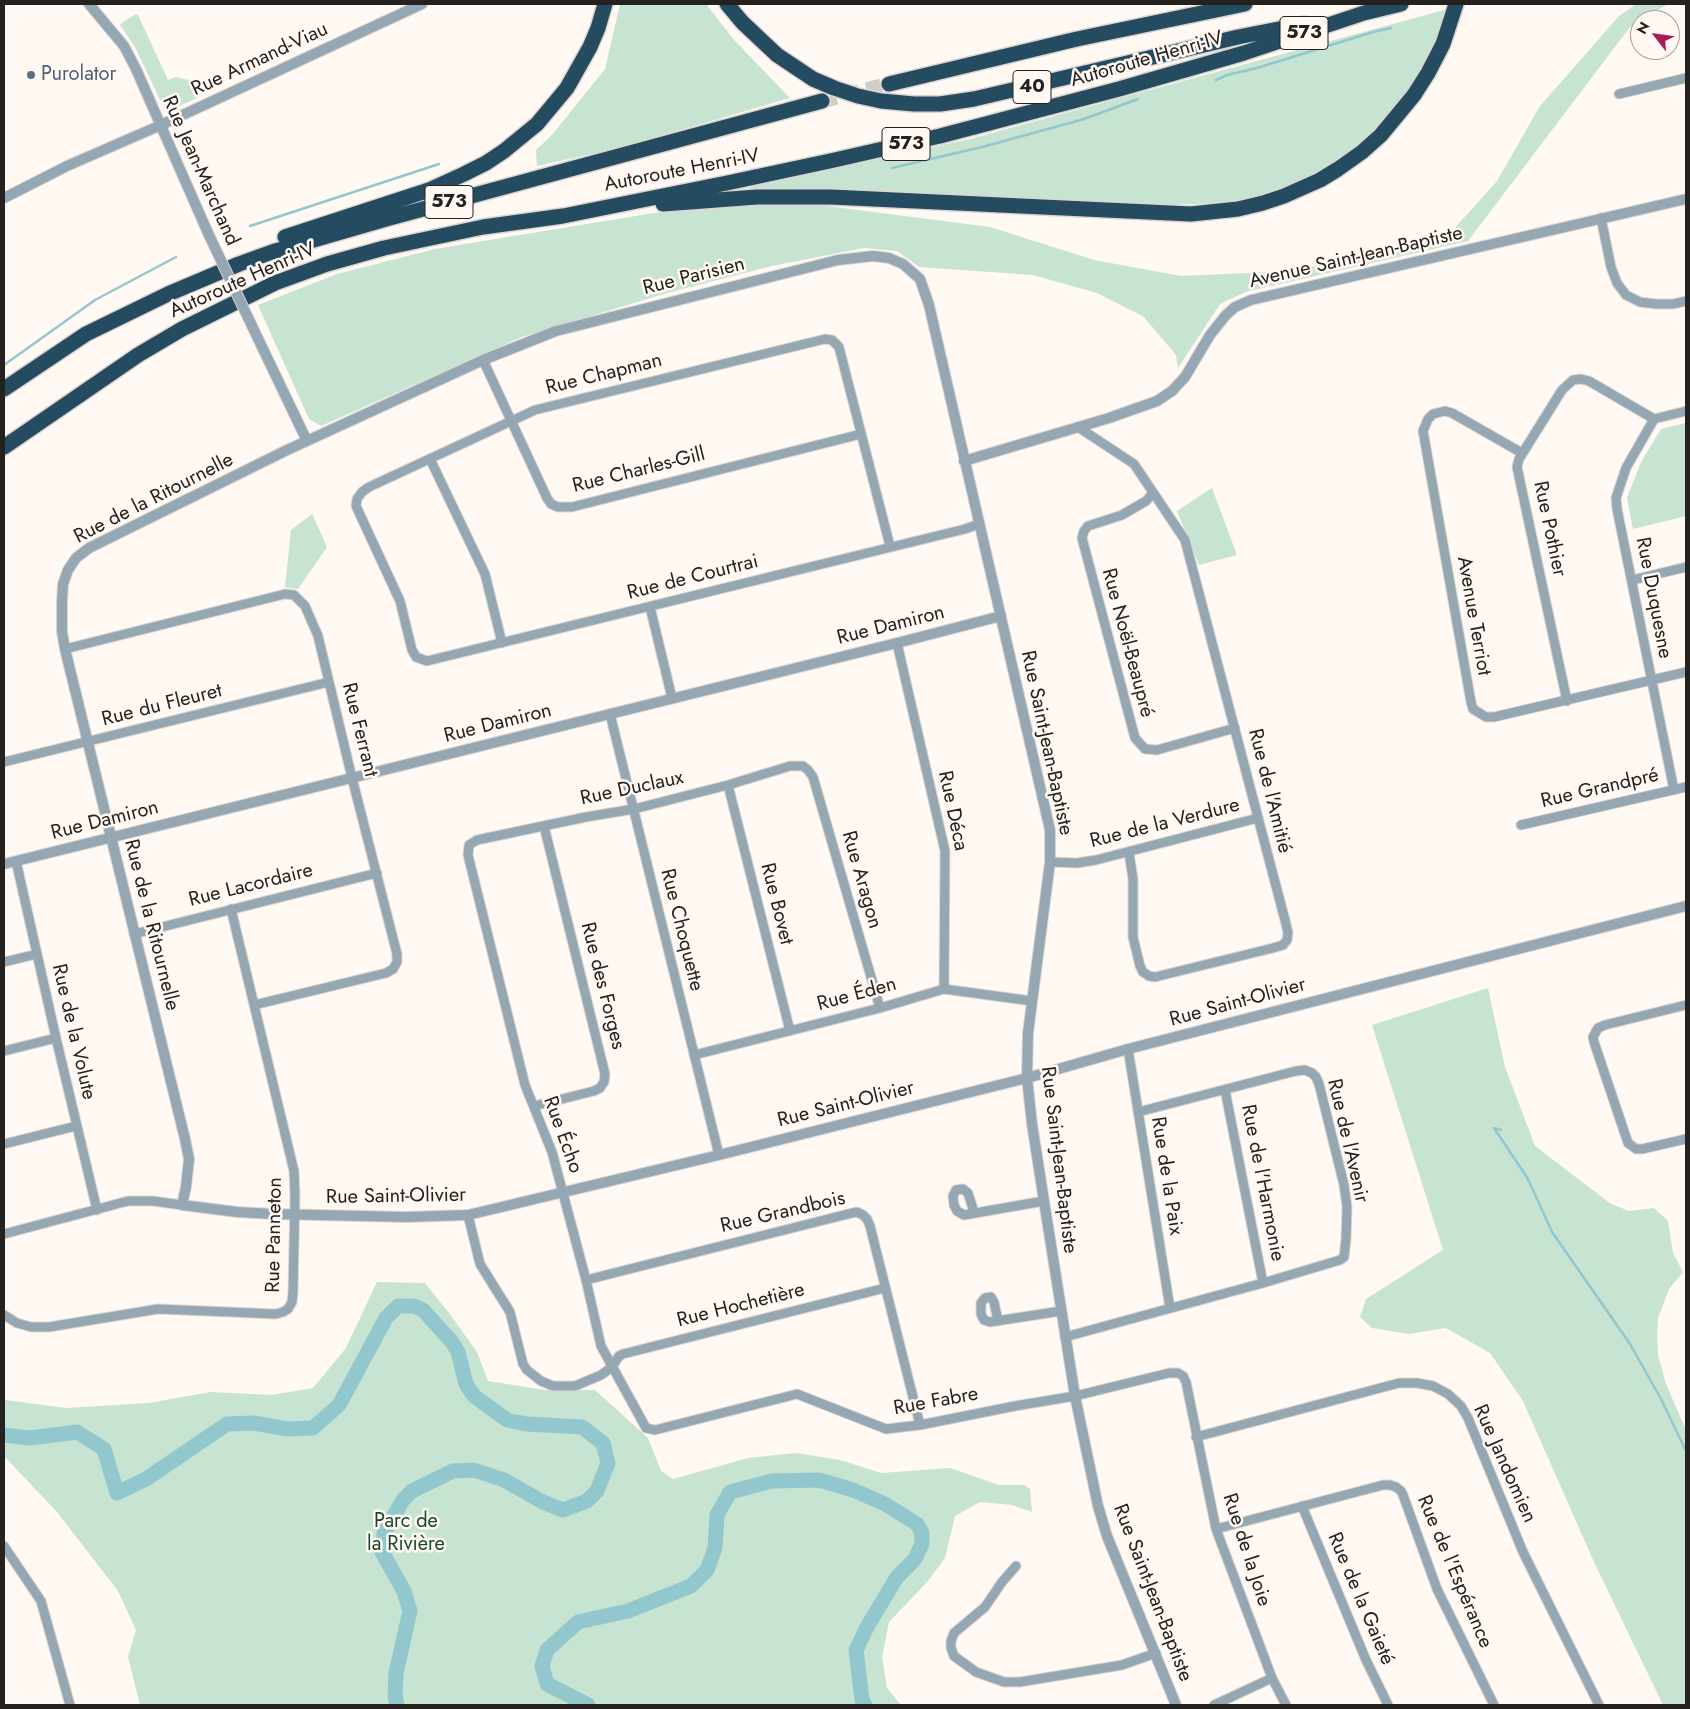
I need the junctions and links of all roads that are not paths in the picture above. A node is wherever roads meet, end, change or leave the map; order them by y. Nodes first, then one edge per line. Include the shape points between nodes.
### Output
1 (89, 4) edge
2 (422, 4) edge
3 (606, 4) edge
4 (727, 4) edge
5 (1245, 4) edge
6 (1401, 4) edge
7 (1455, 8) edge
8 (1364, 13) junction
9 (1686, 78) edge
10 (889, 84) tunnel mouth
11 (1619, 94) dead end
12 (822, 101) tunnel mouth
13 (161, 125) junction
14 (4, 198) edge
15 (1686, 199) edge
16 (563, 216) junction
17 (1601, 218) junction
18 (1686, 301) edge
19 (86, 334) junction
20 (483, 360) junction
21 (4, 389) edge
22 (1686, 411) edge
23 (1654, 420) junction
24 (512, 422) junction
25 (1078, 427) junction
26 (861, 434) junction
27 (307, 441) junction
28 (4, 447) edge
29 (1522, 453) junction
30 (430, 458) junction
31 (964, 460) junction
32 (1153, 493) junction
33 (979, 524) junction
34 (890, 546) junction
35 (1686, 567) edge
36 (1632, 580) junction
37 (650, 606) junction
38 (1001, 616) junction
39 (502, 642) junction
40 (897, 644) junction
41 (64, 649) junction
42 (416, 657) joint
43 (1686, 672) edge
44 (1652, 681) junction
45 (329, 682) junction
46 (672, 698) junction
47 (1567, 701) junction
48 (610, 714) junction
49 (1235, 728) junction
50 (87, 742) junction
51 (4, 762) edge
52 (803, 766) joint
53 (352, 778) junction
54 (728, 785) junction
55 (1686, 787) edge
56 (1674, 790) junction
57 (634, 809) junction
58 (1258, 818) junction
59 (1522, 825) dead end
60 (544, 826) junction
61 (111, 838) junction
62 (469, 845) joint
63 (1128, 853) junction
64 (16, 861) junction
65 (1050, 862) junction
66 (4, 864) edge
67 (377, 873) junction
68 (1686, 906) edge
69 (231, 909) junction
70 (134, 934) junction
71 (37, 954) junction
72 (4, 962) edge
73 (944, 989) junction
74 (1032, 1001) junction
75 (254, 1005) junction
76 (1686, 1007) edge
77 (880, 1008) junction
78 (790, 1031) junction
79 (56, 1038) junction
80 (1128, 1049) junction
81 (4, 1051) edge
82 (694, 1054) junction
83 (1027, 1078) junction
84 (1226, 1090) junction
85 (534, 1106) junction
86 (1138, 1112) junction
87 (76, 1126) junction
88 (1686, 1139) edge
89 (4, 1144) edge
90 (719, 1155) junction
91 (563, 1192) junction
92 (1044, 1202) junction
93 (182, 1205) junction
94 (97, 1210) junction
95 (974, 1212) dead end
96 (294, 1215) junction
97 (468, 1215) junction
98 (4, 1234) edge
99 (586, 1280) junction
100 (1263, 1283) junction
101 (885, 1288) junction
102 (1170, 1308) junction
103 (1061, 1311) junction
104 (4, 1315) edge
105 (998, 1321) dead end
106 (1065, 1337) junction
107 (612, 1367) junction
108 (1178, 1373) joint
109 (1075, 1396) junction
110 (920, 1425) junction
111 (646, 1428) joint
112 (1196, 1437) junction
113 (1302, 1506) junction
114 (1216, 1529) junction
115 (4, 1548) edge
116 (1016, 1566) dead end
117 (1156, 1653) junction
118 (1272, 1678) junction
119 (70, 1705) edge
120 (1176, 1705) edge
121 (1214, 1705) edge
122 (1286, 1705) edge
123 (1388, 1705) edge
124 (1494, 1705) edge
125 (1598, 1705) edge

1 - 13 street, Rue Jean-Marchand via 124,46
2 - 13 street, Rue Armand-Viau
3 - 19 highway via 590,46 567,88 537,124 486,163 429,190 199,270 164,285
4 - 8 highway, 40 via 777,55 813,78 858,96 914,104 974,99 1238,37
5 - 10 highway, Autoroute Henri-IV via 1077,39
6 - 8 highway, Autoroute Henri-IV / 40
7 - 16 highway via 1443,44 1428,73 1381,135 1320,180 1284,196 1246,207 1216,212 1156,213 788,197 678,202
8 - 16 highway, Autoroute Henri-IV / 573 via 1244,53 1042,110 830,161
9 - 11 street
12 - 19 highway, Autoroute Henri-IV / 573 via 272,252 190,284
13 - 14 street, Rue Armand-Viau
13 - 27 street, Rue Jean-Marchand, bridge via 208,233
15 - 17 street, Avenue Saint-Jean-Baptiste
16 - 28 highway, Autoroute Henri-IV / 573 via 483,227 384,248 327,264 276,284 219,310 138,355
17 - 18 street via 1610,267 1616,283 1626,295 1640,302 1656,304
17 - 25 street, Avenue Saint-Jean-Baptiste via 1251,300 1235,308 1218,324 1184,377 1164,396
19 - 21 highway, Autoroute Henri-IV
20 - 24 street, Rue Charles-Gill
20 - 27 street, Rue Parisien
20 - 31 street, Rue Parisien via 556,331 620,314 838,260 873,256 889,258 903,264 920,279
22 - 23 street
23 - 29 street, Rue Pothier via 1581,378 1573,380 1562,390
23 - 36 street, Rue Duquesne via 1626,468 1616,498
24 - 26 street, Rue Charles-Gill via 547,498 551,504 564,508
24 - 26 street, Rue Chapman via 546,407 825,339 832,340 839,347
24 - 30 street, Rue Chapman
25 - 31 street, Avenue Saint-Jean-Baptiste
25 - 32 street, Rue de l'Amitié via 1134,464
26 - 34 street, Rue Chapman
27 - 41 street, Rue de la Ritournelle via 89,548 76,558 63,584
29 - 47 street, Rue Pothier via 1517,467
29 - 47 street, Avenue Terriot via 1445,411 1433,414 1423,432 1474,709 1486,717 1494,717
30 - 39 street via 485,574
30 - 42 street, Rue Chapman via 369,487 362,492 356,506 396,591
31 - 33 street, Rue Saint-Jean-Baptiste
32 - 49 street, Rue de l'Amitié via 1185,540
32 - 49 street, Rue Noël-Beaupré via 1122,515 1088,526 1082,538 1135,738 1144,749 1158,750
33 - 34 street, Rue de Courtrai
33 - 38 street, Rue Saint-Jean-Baptiste
34 - 37 street, Rue de Courtrai
35 - 36 street
36 - 44 street, Rue Duquesne
37 - 39 street, Rue de Courtrai
37 - 46 street
38 - 40 street, Rue Damiron
38 - 65 street, Rue Saint-Jean-Baptiste via 1050,830
39 - 42 street, Rue de Courtrai via 427,661
40 - 46 street, Rue Damiron
40 - 73 street, Rue Déca via 945,851
41 - 45 street, Rue Ferrant via 290,594 300,600 318,636
41 - 50 street, Rue de la Ritournelle
43 - 44 street, Avenue Terriot
44 - 47 street, Avenue Terriot
44 - 56 street, Rue Duquesne
45 - 50 street, Rue du Fleuret
45 - 53 street, Rue Ferrant
46 - 48 street, Rue Damiron
48 - 53 street, Rue Damiron
48 - 57 street, Rue Choquette
49 - 58 street, Rue de l'Amitié
50 - 51 street, Rue du Fleuret
50 - 61 street, Rue de la Ritournelle
52 - 54 street, Rue Duclaux via 790,766
52 - 77 street, Rue Aragon via 813,777
53 - 61 street, Rue Damiron
53 - 67 street, Rue Ferrant
54 - 57 street, Rue Duclaux
54 - 78 street, Rue Bovet
55 - 56 street, Rue Grandpré
56 - 59 street, Rue Grandpré
57 - 60 street, Rue Duclaux
57 - 82 street, Rue Choquette
58 - 63 street, Rue de la Verdure
58 - 63 street, Rue de l'Amitié via 1288,933 1283,945 1273,948 1149,976 1140,966 1133,938 1133,879
60 - 62 street, Rue Duclaux via 477,840
60 - 85 street, Rue des Forges via 605,1074 604,1082 594,1091
61 - 64 street, Rue Damiron
61 - 70 street, Rue de la Ritournelle
62 - 85 street, Rue Écho via 468,855 513,1040
63 - 65 street, Rue de la Verdure via 1077,863
64 - 66 street, Rue Damiron
64 - 71 street, Rue de la Volute
65 - 74 street, Rue Saint-Jean-Baptiste
67 - 69 street, Rue Lacordaire
67 - 75 street, Rue Ferrant via 397,954 393,969
68 - 80 street, Rue Saint-Olivier
69 - 70 street, Rue Lacordaire
69 - 75 street, Rue Panneton
70 - 93 street, Rue de la Ritournelle via 189,1159
71 - 72 street
71 - 79 street, Rue de la Volute
73 - 74 street, Rue Éden
73 - 77 street, Rue Éden
74 - 83 street, Rue Saint-Jean-Baptiste
75 - 96 street, Rue Panneton via 294,1171
76 - 88 street via 1605,1025 1598,1028 1593,1037 1628,1143 1636,1150
77 - 78 street, Rue Éden
78 - 82 street, Rue Éden
79 - 81 street
79 - 87 street, Rue de la Volute
80 - 83 street, Rue Saint-Olivier
80 - 86 street, Rue de la Paix
82 - 90 street, Rue Choquette
83 - 90 street, Rue Saint-Olivier
83 - 92 street, Rue Saint-Jean-Baptiste
84 - 86 street, Rue de l'Avenir
84 - 100 street, Rue de l'Harmonie
84 - 100 street, Rue de l'Avenir via 1296,1070 1312,1073 1319,1084 1344,1185 1347,1207 1344,1257
85 - 91 street, Rue Écho
86 - 102 street, Rue de la Paix
87 - 89 street
87 - 94 street, Rue de la Volute
90 - 91 street, Rue Saint-Olivier
91 - 97 street, Rue Saint-Olivier
91 - 99 street, Rue Écho
92 - 95 street
92 - 103 street, Rue Saint-Jean-Baptiste
93 - 94 street, Rue Saint-Olivier via 128,1201
93 - 96 street, Rue Saint-Olivier
94 - 98 street, Rue Saint-Olivier
96 - 97 street, Rue Saint-Olivier
96 - 104 street, Rue Panneton via 292,1302 283,1312 158,1309 31,1328
97 - 107 street, Rue Hochetière via 480,1264 510,1312 527,1370 541,1382 553,1386 575,1386
99 - 101 street, Rue Grandbois via 857,1212 868,1219
99 - 107 street, Rue Écho via 601,1346
100 - 102 street, Rue de l'Avenir
101 - 107 street, Rue Hochetière via 630,1352 619,1356
101 - 110 street, Rue Grandbois
102 - 106 street, Rue de l'Avenir
103 - 105 street
103 - 106 street, Rue Saint-Jean-Baptiste
106 - 109 street, Rue Saint-Jean-Baptiste
107 - 111 street, Rue Écho
108 - 109 street, Rue Fabre via 1170,1372
108 - 112 street, Rue de la Joie via 1186,1382
109 - 110 street, Rue Fabre
109 - 117 street, Rue Saint-Jean-Baptiste via 1107,1536
110 - 111 street, Rue Fabre via 886,1429 796,1394 656,1430
112 - 114 street, Rue de la Joie
112 - 125 street, Rue Jandomien via 1400,1383 1433,1386 1448,1394 1468,1418 1523,1552
113 - 114 street, Rue de l'Espérance
113 - 123 street, Rue de la Gaieté
113 - 124 street, Rue de l'Espérance via 1382,1485 1390,1484 1401,1491 1437,1589
114 - 118 street, Rue de la Joie
115 - 119 street via 41,1602
116 - 117 street via 985,1607 954,1633 951,1648 954,1656 976,1672 1004,1682 1020,1682 1122,1665
117 - 120 street, Rue Saint-Jean-Baptiste
118 - 121 street
118 - 122 street, Rue de la Joie

